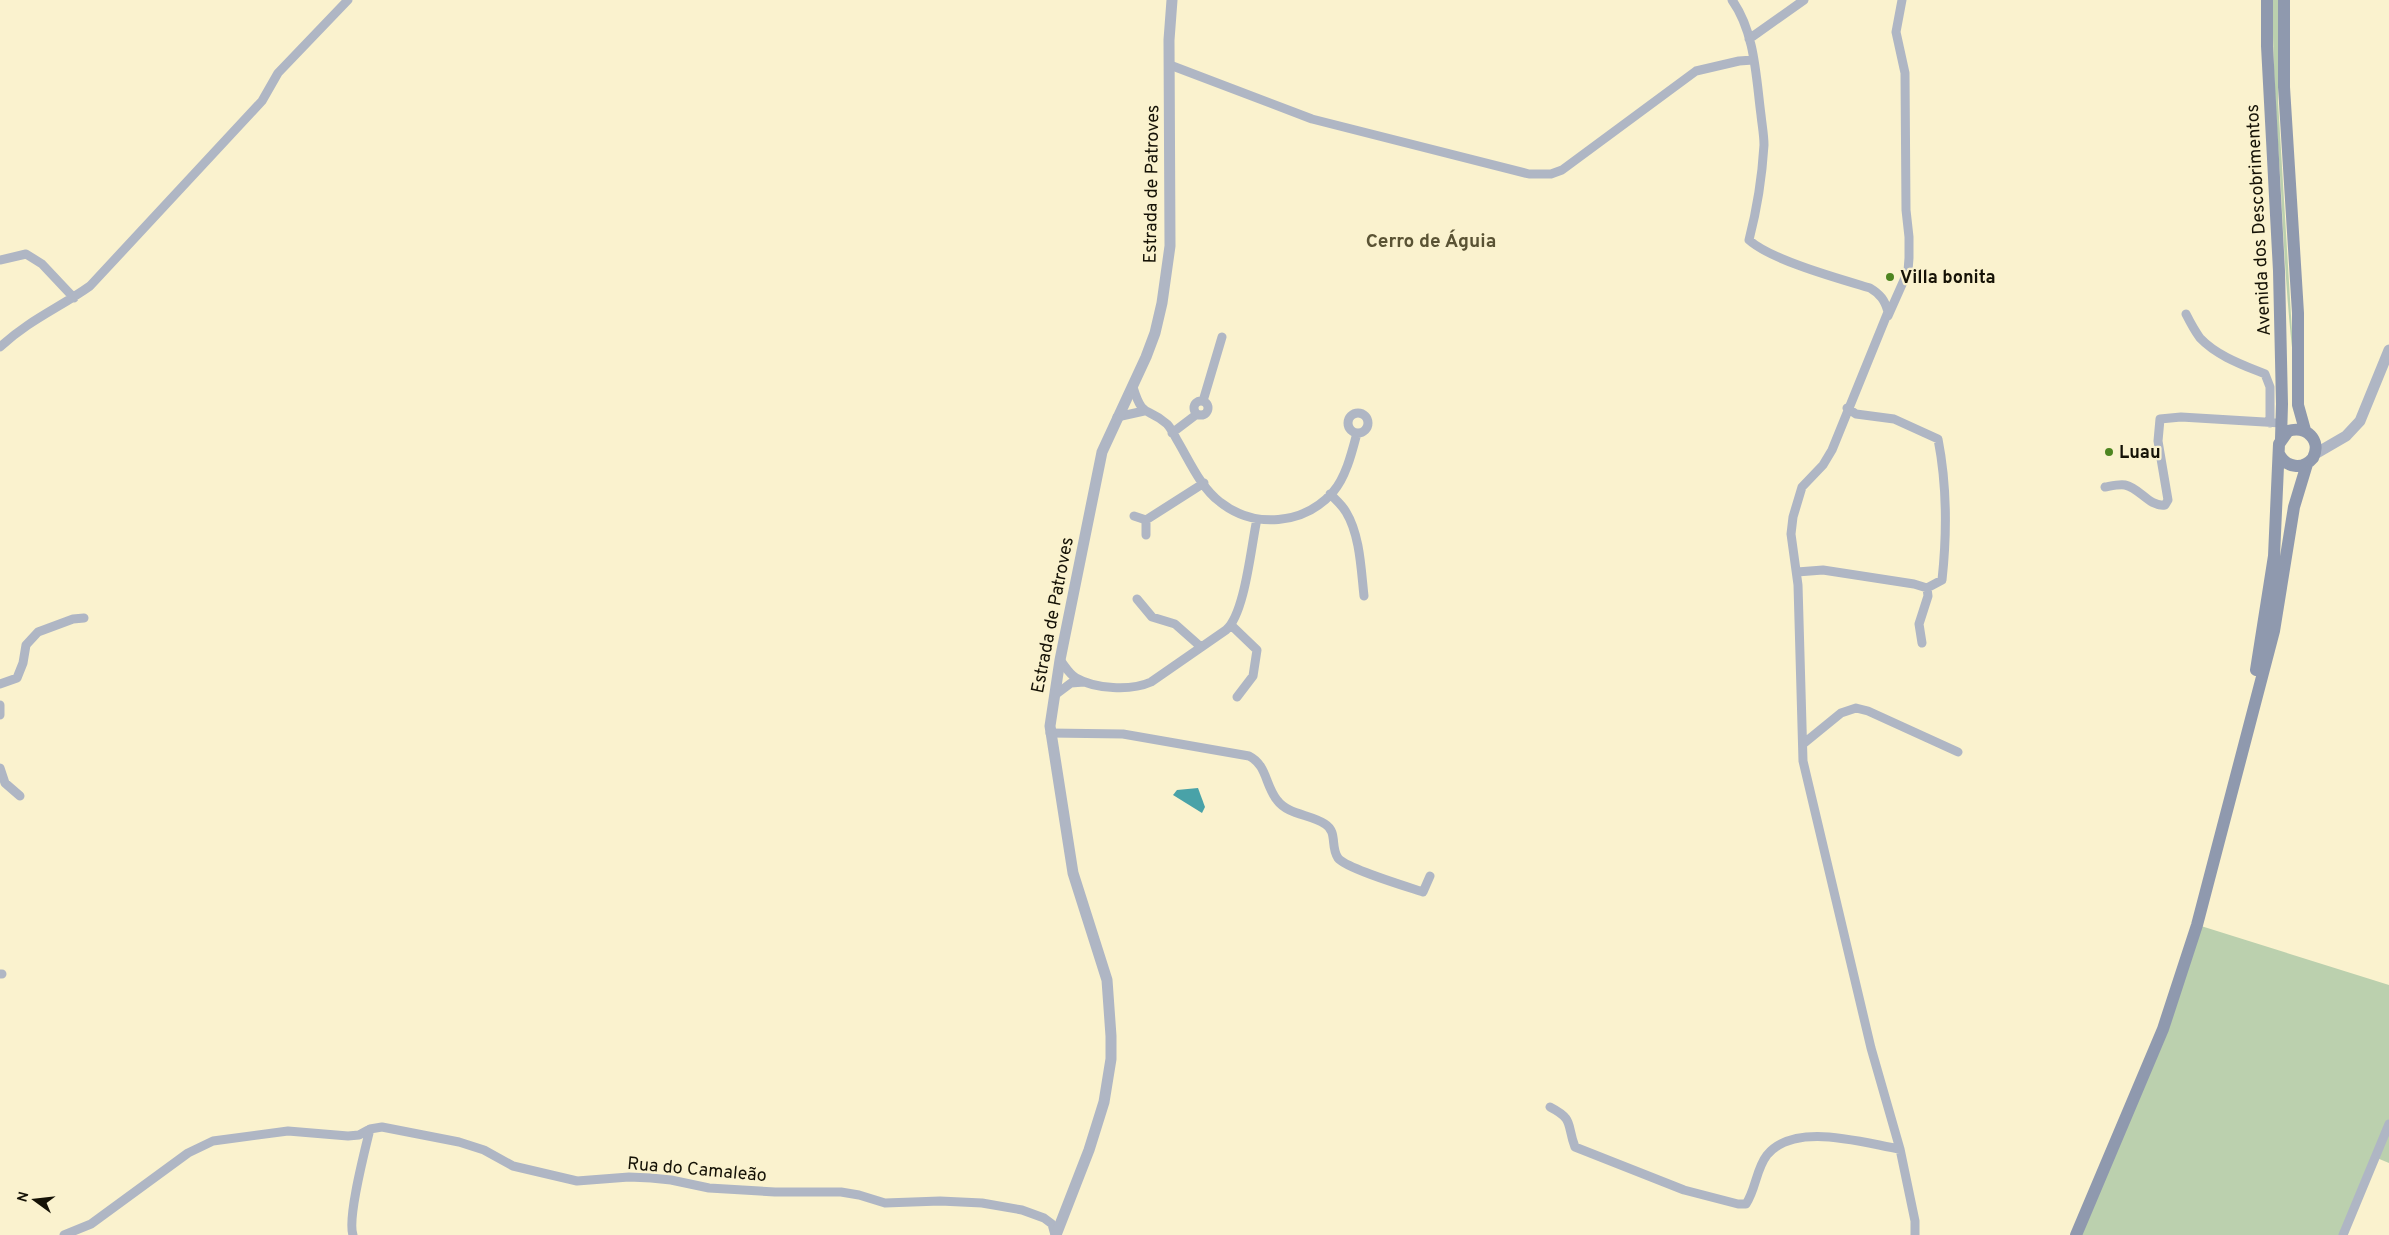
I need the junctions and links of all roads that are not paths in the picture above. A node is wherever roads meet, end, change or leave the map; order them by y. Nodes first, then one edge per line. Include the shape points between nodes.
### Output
1 (348, 0) edge
2 (1172, 0) edge
3 (1732, 0) edge
4 (1804, 0) edge
5 (1902, 0) edge
6 (2267, 0) edge
7 (2284, 0) edge
8 (1749, 39) junction
9 (1753, 60) junction
10 (1170, 65) junction
11 (0, 260) edge
12 (1870, 288) junction
13 (74, 298) junction
14 (1897, 299) junction
15 (2186, 314) dead end
16 (1885, 321) junction
17 (1222, 337) dead end
18 (0, 347) edge
19 (2389, 350) edge
20 (1133, 387) junction
21 (1847, 408) junction
22 (1144, 411) junction
23 (1117, 417) junction
24 (2275, 423) junction
25 (2305, 430) junction
26 (1172, 433) junction
27 (1357, 433) dead end
28 (2280, 439) junction
29 (2280, 454) junction
30 (2311, 459) junction
31 (1204, 483) junction
32 (2105, 487) dead end
33 (1330, 494) junction
34 (1134, 516) dead end
35 (1256, 519) junction
36 (1146, 520) junction
37 (1146, 535) dead end
38 (1797, 572) junction
39 (1927, 588) junction
40 (1364, 596) dead end
41 (1137, 599) dead end
42 (84, 618) dead end
43 (1231, 626) junction
44 (1922, 643) dead end
45 (1201, 647) junction
46 (1060, 660) junction
47 (1085, 682) junction
48 (0, 684) edge
49 (1055, 695) junction
50 (1238, 697) dead end
51 (0, 705) edge
52 (0, 715) edge
53 (1050, 733) junction
54 (1803, 744) junction
55 (1958, 752) dead end
56 (2240, 759) junction
57 (0, 768) edge
58 (20, 796) dead end
59 (1430, 876) dead end
60 (1550, 1107) dead end
61 (2389, 1124) edge
62 (370, 1129) junction
63 (1900, 1149) junction
64 (1065, 1215) junction
65 (1044, 1218) junction
66 (64, 1235) edge
67 (353, 1235) edge
68 (1056, 1235) edge
69 (1915, 1235) edge
70 (2076, 1235) edge
71 (2343, 1235) edge

1 - 13 street via 278,73 255,108 90,286
2 - 10 street, Estrada de Patroves
3 - 8 street via 1744,20
4 - 8 street
5 - 14 street via 1896,32 1905,73 1906,210 1910,236 1908,271
6 - 24 main road, Avenida dos Descobrimentos via 2280,289
7 - 25 main road, Avenida dos Descobrimentos via 2284,87 2298,313 2298,405
8 - 9 street
9 - 10 street via 1696,72 1562,170 1542,175 1312,119
9 - 12 street via 1764,142 1758,205 1749,240 1756,247
10 - 20 street, Estrada de Patroves via 1170,246 1155,333
11 - 13 street via 26,254 42,264
12 - 14 street
12 - 16 street via 1886,302 1888,312
13 - 18 street via 42,314
14 - 16 street
15 - 24 street via 2201,338 2214,349 2236,363 2265,374
16 - 21 street
17 - 26 street via 1203,401 1208,405 1208,412 1202,416 1197,414
19 - 30 street via 2371,399 2354,428
20 - 22 street via 1138,404
20 - 23 street, Estrada de Patroves
21 - 38 street via 1832,450 1802,487 1797,502 1791,534
21 - 39 street via 1856,414 1894,419 1938,439 1945,552 1942,580
22 - 23 street
22 - 26 street via 1167,424
23 - 46 street, Estrada de Patroves via 1102,452
24 - 28 main road, Avenida dos Descobrimentos
24 - 32 street via 2180,417 2160,419 2158,441 2168,500 2165,505 2152,502 2125,484
25 - 28 main road via 2294,429
25 - 30 main road via 2314,439
26 - 31 street
27 - 33 street via 1348,463
28 - 29 main road
29 - 30 main road via 2296,466
29 - 56 main road via 2274,556
30 - 56 main road via 2294,507 2274,631
31 - 35 street via 1219,502
31 - 36 street
33 - 35 street via 1300,516 1284,520
33 - 40 street via 1350,519
34 - 36 street
35 - 43 street via 1239,611
36 - 37 street
38 - 39 street via 1823,570
38 - 54 street
39 - 44 street via 1928,596 1919,624
41 - 45 street via 1152,617 1175,624
42 - 48 street via 38,632 26,645 16,678
43 - 45 street
43 - 50 street via 1257,650 1253,676
45 - 47 street via 1140,687
46 - 47 street via 1074,677
46 - 49 street, Estrada de Patroves
47 - 49 street via 1071,683
49 - 53 street, Estrada de Patroves
51 - 52 street
53 - 59 street via 1123,734 1248,756 1260,764 1277,801 1330,828 1335,851 1342,863 1423,892
53 - 64 street, Estrada de Patroves via 1073,873 1100,954 1110,1009 1111,1058 1104,1102
54 - 55 street via 1841,714 1856,708
54 - 63 street via 1803,761 1871,1048
56 - 70 main road via 2197,925 2163,1029
57 - 58 street via 5,783
60 - 63 street via 1564,1114 1569,1122 1575,1147 1684,1190 1738,1204 1746,1204 1751,1196 1768,1153 1789,1140 1820,1135
61 - 71 street
62 - 65 street, Rua do Camaleão via 391,1128 459,1142 484,1150 513,1166 577,1181 643,1178 708,1188 841,1192 885,1203 982,1203 1022,1210
62 - 66 street, Rua do Camaleão via 348,1136 288,1131 212,1142 188,1153 91,1224
62 - 67 street via 352,1209
63 - 69 street via 1915,1220
64 - 65 street
64 - 68 street, Estrada de Patroves
65 - 68 street via 1052,1224

